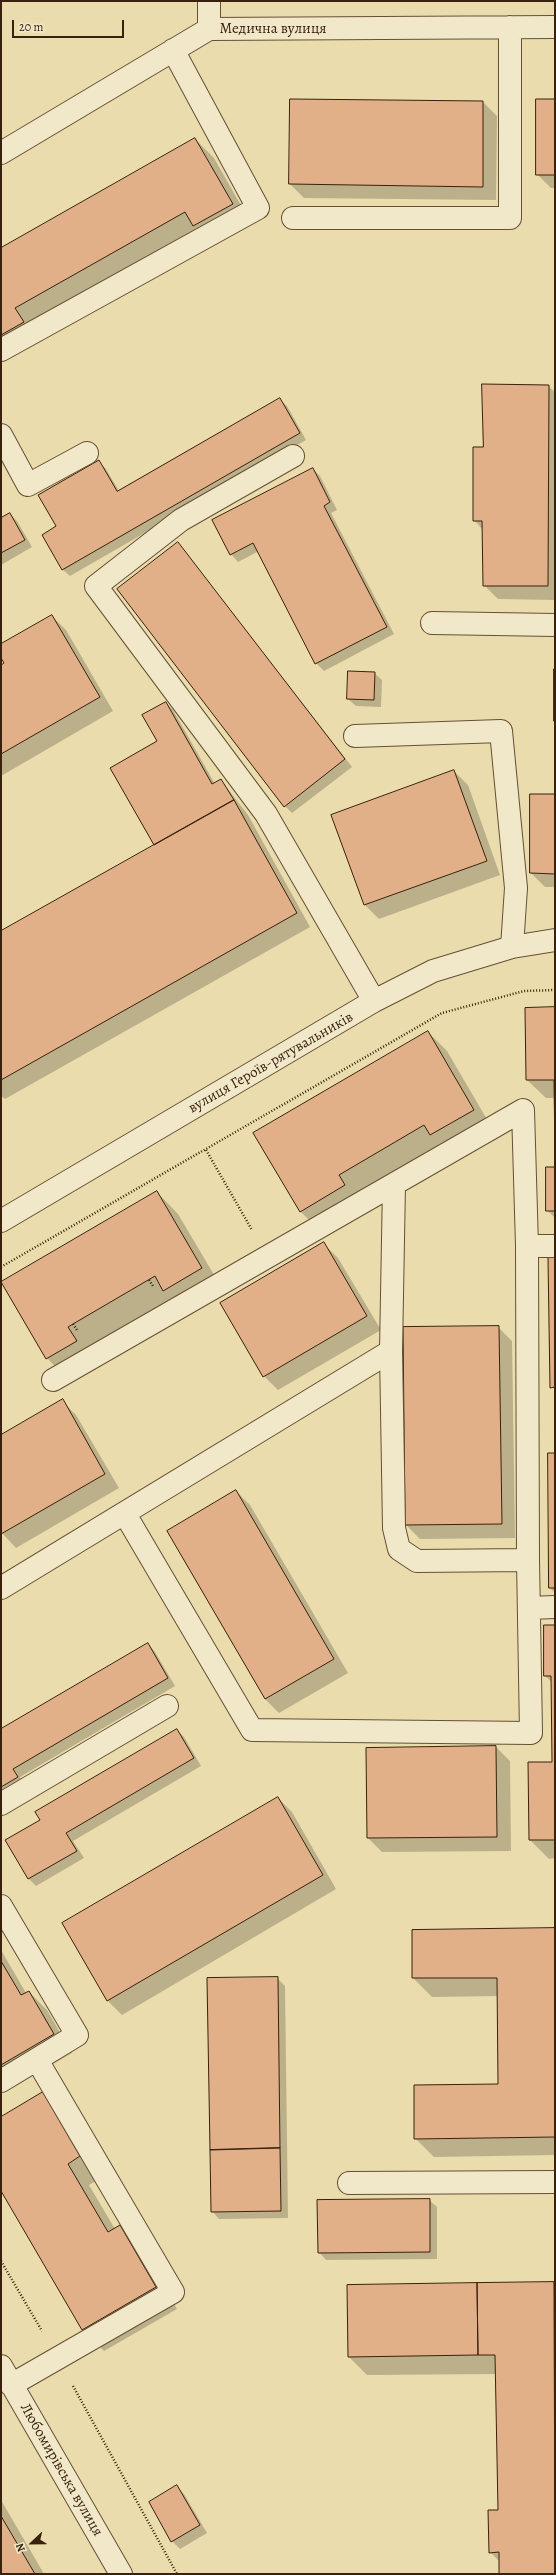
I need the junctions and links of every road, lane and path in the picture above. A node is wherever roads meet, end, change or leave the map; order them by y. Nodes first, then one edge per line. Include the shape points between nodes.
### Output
1 (209, 1) edge
2 (510, 27) junction
3 (555, 27) edge
4 (209, 29) junction
5 (173, 50) junction
6 (1, 153) edge
7 (293, 218) dead end
8 (1, 350) edge
9 (1, 435) edge
10 (87, 453) dead end
11 (293, 456) dead end
12 (432, 623) dead end
13 (555, 625) edge
14 (355, 736) dead end
15 (555, 940) edge
16 (512, 947) junction
17 (555, 990) edge
18 (374, 1002) junction
19 (206, 1150) junction
20 (394, 1184) junction
21 (1, 1221) edge
22 (527, 1246) junction
23 (555, 1246) edge
24 (268, 1256) junction
25 (1, 1267) edge
26 (391, 1351) junction
27 (53, 1380) dead end
28 (125, 1514) junction
29 (528, 1560) junction
30 (1, 1588) edge
31 (555, 1607) edge
32 (529, 1608) junction
33 (168, 1706) dead end
34 (1, 1804) edge
35 (1, 1906) edge
36 (37, 2060) junction
37 (1, 2081) edge
38 (555, 2182) edge
39 (349, 2183) dead end
40 (1, 2261) edge
41 (58, 2359) junction
42 (6, 2376) edge
43 (121, 2574) edge
44 (177, 2574) edge

1 - 4 street
2 - 3 street, Медична вулиця
2 - 4 street, Медична вулиця
2 - 7 street via 510,218
4 - 5 street, Медична вулиця
5 - 6 street, Медична вулиця
5 - 8 street via 258,208
9 - 10 street via 28,485
11 - 18 street via 181,520 96,586 266,814
12 - 13 street
14 - 16 street via 501,731 516,888
15 - 16 street, вулиця Героїв-рятувальників
16 - 18 street, вулиця Героїв-рятувальників via 433,971
17 - 19 path via 524,991 442,1013
18 - 21 street, вулиця Героїв-рятувальників
19 - 24 path
19 - 25 path
20 - 22 street via 523,1110
20 - 24 street
20 - 26 street
22 - 23 street
22 - 29 street
24 - 27 street
26 - 28 street
26 - 29 street via 394,1528 399,1549 417,1562
28 - 30 street
28 - 32 street via 252,1730 531,1733
29 - 32 street
31 - 32 street
33 - 34 street
35 - 36 street via 77,2035
36 - 37 street
36 - 41 street via 173,2292
38 - 39 street
40 - 41 path
41 - 42 street
41 - 44 path
42 - 43 street, Любомирівська вулиця

